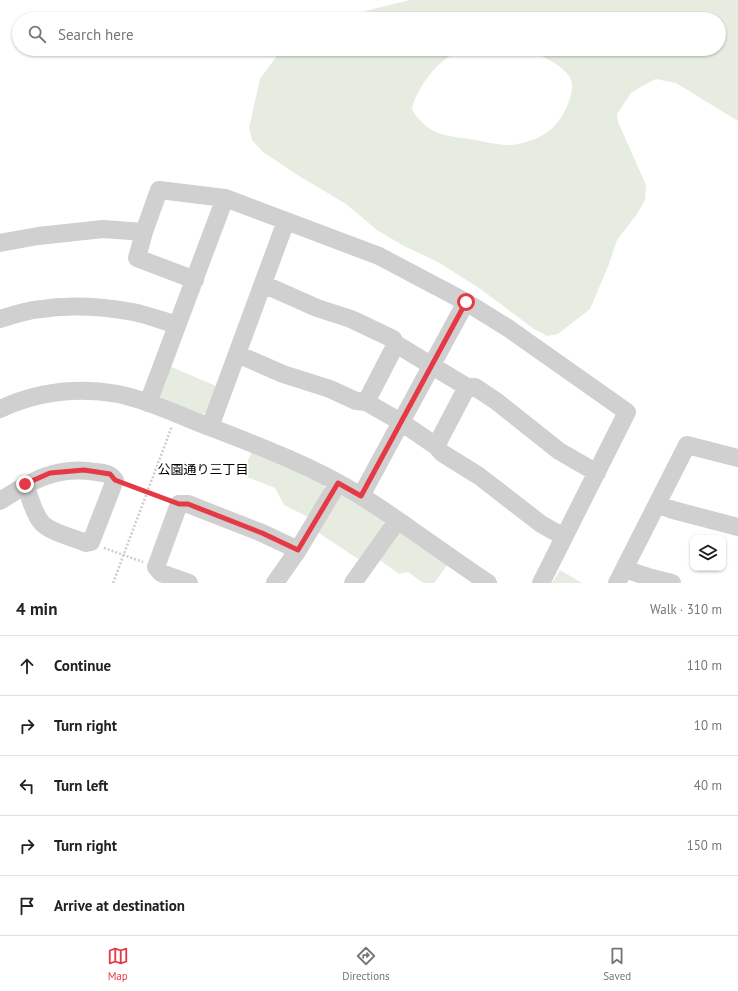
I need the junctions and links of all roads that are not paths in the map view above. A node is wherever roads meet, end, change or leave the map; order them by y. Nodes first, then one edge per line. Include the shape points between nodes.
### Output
1 (225, 198) junction
2 (286, 221) junction
3 (144, 232) junction
4 (0, 242) edge
5 (195, 280) junction
6 (263, 284) junction
7 (466, 302) junction
8 (0, 319) edge
9 (178, 325) junction
10 (396, 344) junction
11 (237, 354) junction
12 (432, 365) junction
13 (467, 387) junction
14 (366, 402) junction
15 (148, 403) junction
16 (0, 409) edge
17 (401, 422) junction
18 (210, 427) junction
19 (436, 446) junction
20 (738, 458) edge
21 (597, 473) junction
22 (338, 483) junction
23 (25, 484) junction
24 (361, 496) junction
25 (0, 501) edge
26 (657, 504) junction
27 (397, 521) junction
28 (738, 527) edge
29 (564, 537) junction
30 (298, 550) junction
31 (621, 576) edge
32 (189, 583) edge
33 (275, 583) edge
34 (353, 583) edge
35 (488, 583) edge
36 (541, 583) edge
37 (672, 583) edge

1 - 2 street
1 - 3 street via 159,190
1 - 5 street
2 - 6 street
2 - 7 street via 379,256
3 - 4 street via 104,229
3 - 5 street via 137,258
5 - 9 street
6 - 10 street via 317,308 350,319 393,339
6 - 11 street
7 - 12 street
7 - 21 street via 508,328 627,412
8 - 9 street via 64,307 97,307 135,313
9 - 15 street
10 - 12 street
10 - 14 street
11 - 14 street via 283,374 330,389 356,401
11 - 18 street
12 - 13 street
12 - 17 street
13 - 19 street
13 - 21 street via 475,387 559,451
14 - 17 street
15 - 16 street via 119,394 81,391 36,396
15 - 18 street
17 - 19 street
17 - 24 street
18 - 22 street via 298,462
19 - 29 street via 541,524
20 - 26 street via 687,445
21 - 29 street
22 - 24 street
22 - 30 street
23 - 23 street via 50,473 84,470 110,474 115,480 91,542 86,543 41,523
23 - 25 street
24 - 27 street
26 - 28 street
26 - 31 street
27 - 34 street
27 - 35 street
29 - 36 street
30 - 32 street via 188,504 179,504 156,567 161,573
30 - 33 street
31 - 37 street via 652,578

